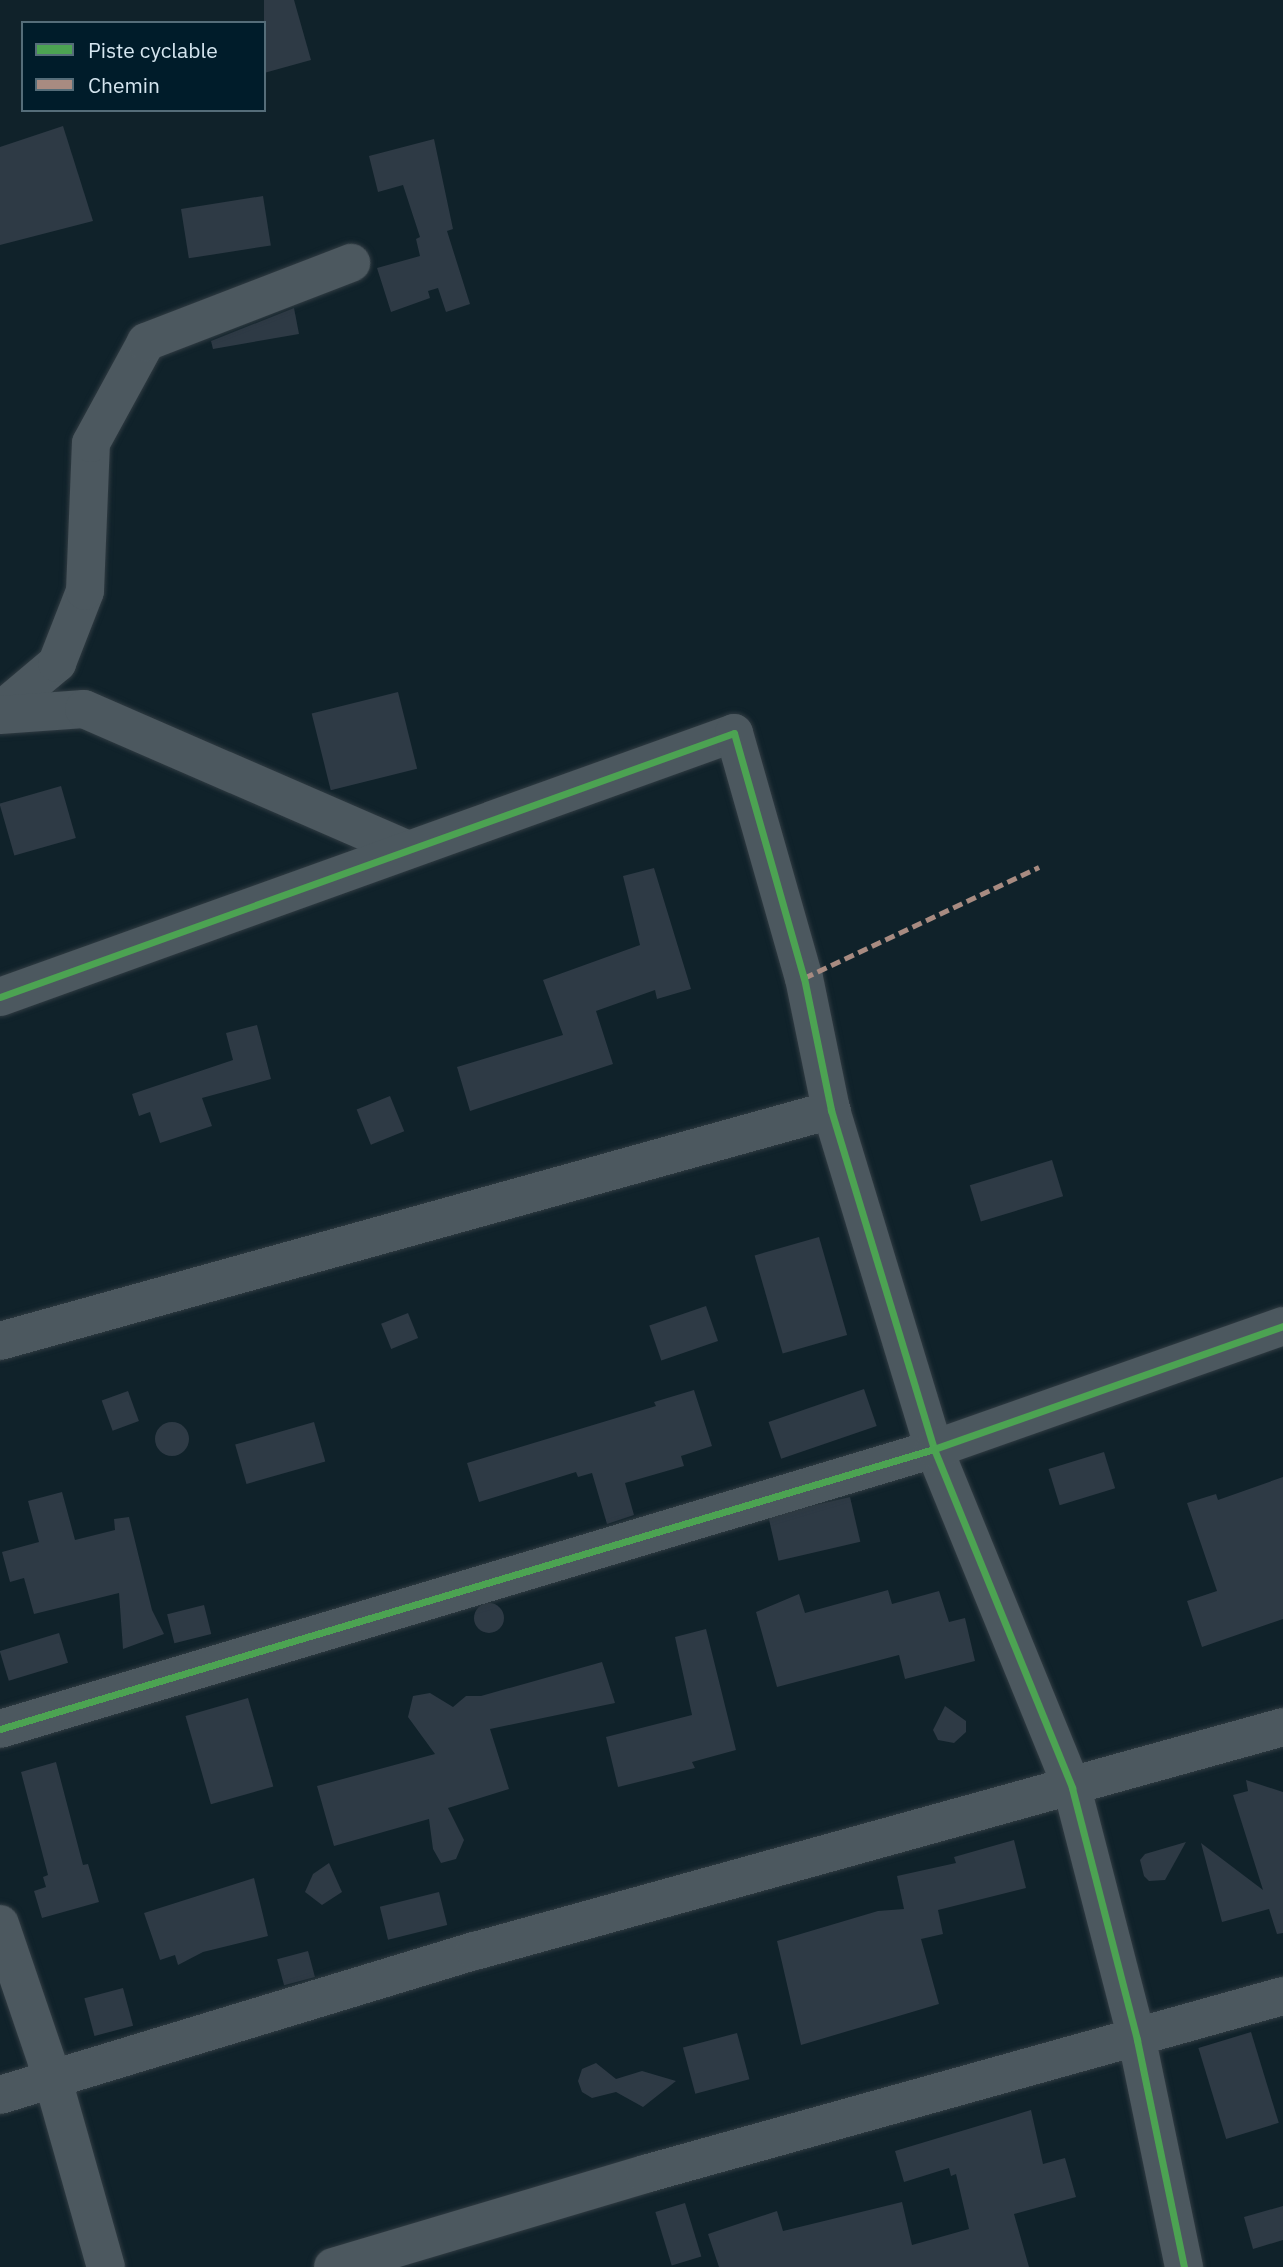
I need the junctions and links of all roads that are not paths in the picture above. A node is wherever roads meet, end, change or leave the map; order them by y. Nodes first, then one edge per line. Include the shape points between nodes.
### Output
1 (351, 263) dead end
2 (0, 713) edge
3 (408, 850) junction
4 (0, 997) edge
5 (831, 1110) junction
6 (1283, 1326) edge
7 (0, 1341) edge
8 (934, 1449) junction
9 (1283, 1727) edge
10 (0, 1729) edge
11 (1072, 1788) junction
12 (0, 1924) edge
13 (1283, 1996) edge
14 (1137, 2040) junction
15 (53, 2080) junction
16 (0, 2095) edge
17 (106, 2267) edge
18 (333, 2267) edge
19 (1184, 2267) edge

1 - 2 street via 146,342 91,443 85,592 57,663
2 - 3 street via 84,709
3 - 4 street
3 - 5 street via 734,733 804,978
5 - 7 street
5 - 8 street
6 - 8 street
8 - 10 street
8 - 11 street
9 - 11 street
11 - 14 street
11 - 15 street via 475,1951
12 - 15 street
13 - 14 street
14 - 18 street via 645,2174
14 - 19 street
15 - 16 street
15 - 17 street

